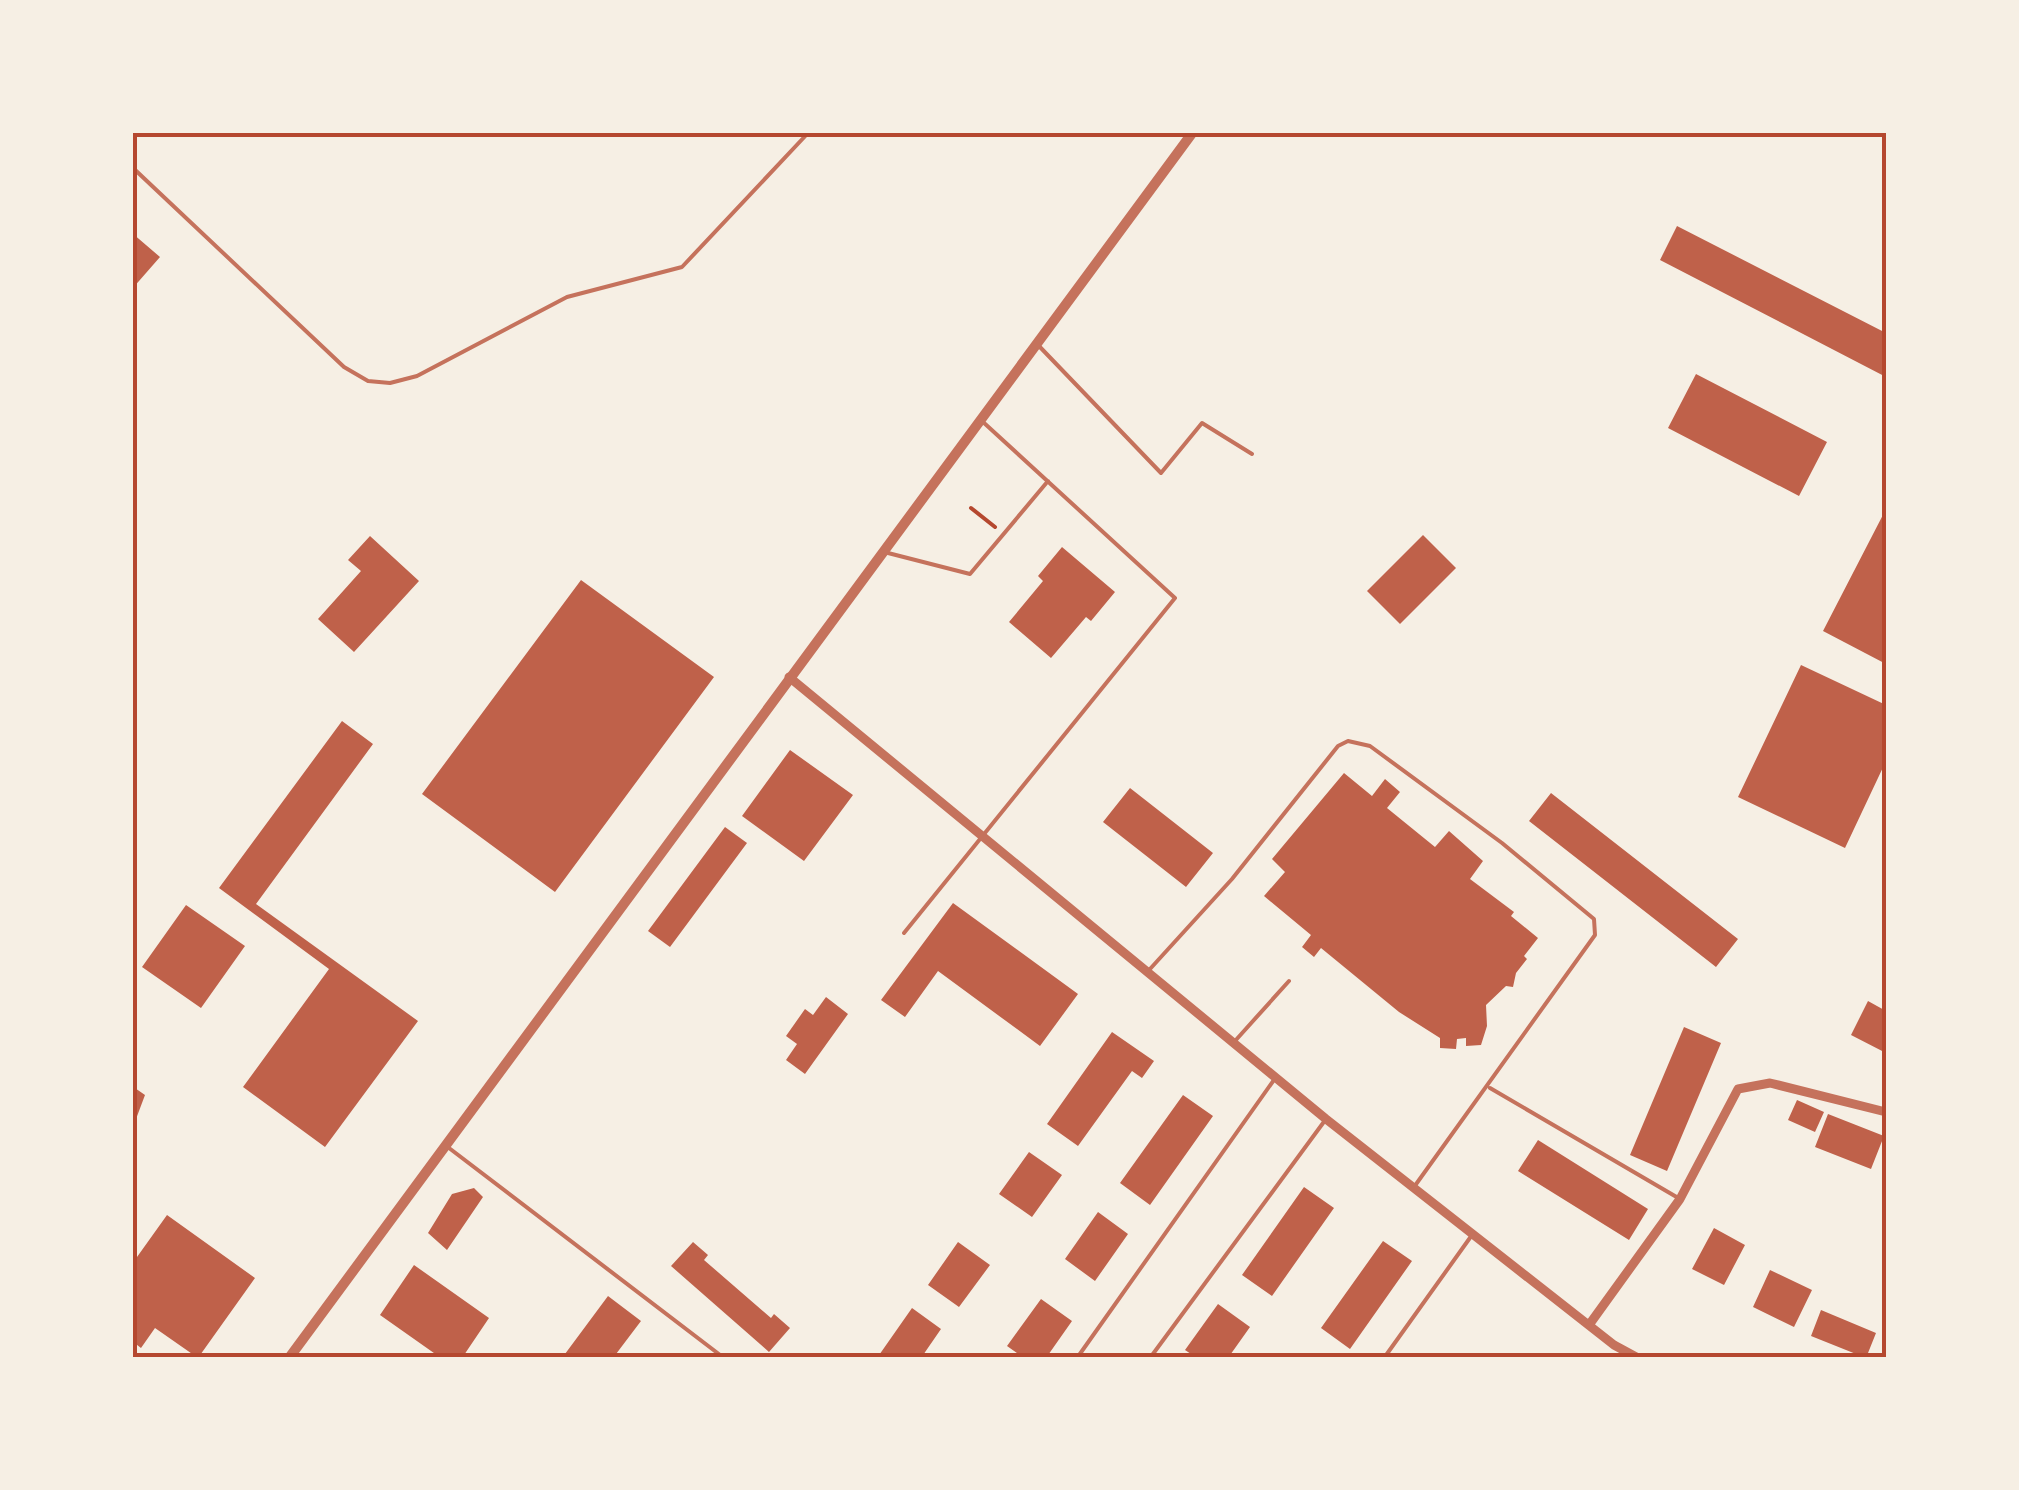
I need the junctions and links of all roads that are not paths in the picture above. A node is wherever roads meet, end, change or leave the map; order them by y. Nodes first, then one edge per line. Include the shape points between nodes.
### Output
1 (809, 132) edge
2 (1194, 132) edge
3 (132, 166) edge
4 (1038, 345) junction
5 (982, 421) junction
6 (1252, 454) dead end
7 (1048, 481) junction
8 (884, 552) junction
9 (790, 677) junction
10 (981, 838) junction
11 (904, 933) dead end
12 (1146, 973) junction
13 (1289, 982) dead end
14 (1234, 1042) junction
15 (1276, 1077) junction
16 (1488, 1087) junction
17 (1886, 1112) edge
18 (1326, 1119) junction
19 (446, 1146) junction
20 (1414, 1187) junction
21 (1680, 1199) junction
22 (1472, 1234) junction
23 (1589, 1325) junction
24 (1614, 1345) junction
25 (289, 1358) edge
26 (724, 1358) edge
27 (1077, 1358) edge
28 (1150, 1358) edge
29 (1384, 1358) edge
30 (1604, 1358) edge
31 (1638, 1358) edge

1 - 3 lane via 682,267 566,298 418,376 390,384 344,367
2 - 4 street
4 - 5 street
4 - 6 lane via 1161,472 1202,423
5 - 7 lane
5 - 8 street
7 - 8 lane via 970,574
7 - 10 lane via 1174,598
8 - 9 street
9 - 10 street
9 - 19 street
10 - 11 lane
10 - 12 street
12 - 14 street
12 - 16 lane via 1338,746 1370,746 1594,918 1592,943
13 - 14 lane
14 - 15 street
15 - 18 street
15 - 27 lane
16 - 20 lane
16 - 21 lane
17 - 21 street via 1770,1083 1738,1089
18 - 20 street
18 - 28 lane
19 - 25 street
19 - 26 lane
20 - 22 street
21 - 23 street
22 - 23 street
22 - 29 lane
23 - 24 street
24 - 30 street
24 - 31 street

